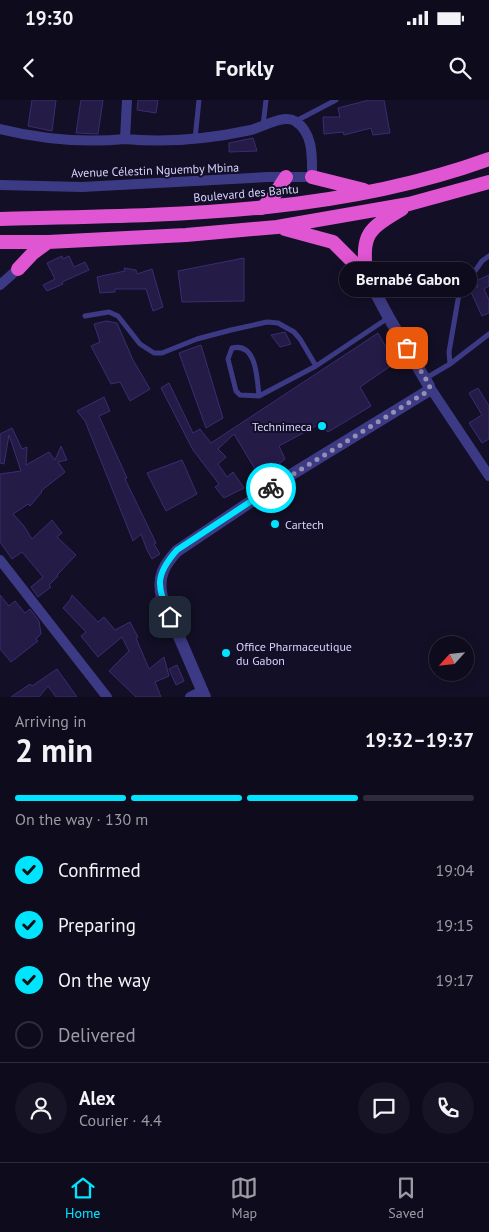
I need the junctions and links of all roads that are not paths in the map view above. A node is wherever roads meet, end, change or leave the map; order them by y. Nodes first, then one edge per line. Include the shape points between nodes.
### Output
1 (127, 100) edge
2 (199, 100) edge
3 (266, 100) edge
4 (336, 100) edge
5 (296, 122) junction
6 (263, 126) junction
7 (0, 129) edge
8 (125, 139) junction
9 (195, 139) junction
10 (489, 159) edge
11 (286, 177) junction
12 (312, 177) junction
13 (489, 182) edge
14 (0, 185) edge
15 (369, 192) junction
16 (409, 204) junction
17 (262, 208) junction
18 (0, 219) edge
19 (277, 227) junction
20 (4, 241) edge
21 (48, 242) junction
22 (489, 256) edge
23 (18, 269) junction
24 (366, 276) junction
25 (0, 285) edge
26 (85, 316) dead end
27 (389, 318) junction
28 (489, 334) edge
29 (450, 364) junction
30 (316, 366) junction
31 (427, 383) junction
32 (259, 396) junction
33 (489, 476) edge
34 (0, 560) edge
35 (199, 695) edge
36 (107, 697) edge

1 - 8 street
2 - 9 lane
3 - 6 lane
4 - 5 lane
5 - 6 street via 282,119
5 - 12 street via 308,135
6 - 9 street
7 - 8 street via 66,140
8 - 9 street via 155,142
10 - 15 highway, Boulevard des Bantu
11 - 12 street, Avenue Célestin Nguemby Mbina
11 - 14 street, Avenue Célestin Nguemby Mbina via 121,186
11 - 17 highway
12 - 15 highway
13 - 16 highway
15 - 17 highway, Boulevard des Bantu
16 - 19 highway
16 - 24 highway via 376,226 368,236 365,245
17 - 18 highway, Boulevard des Bantu
19 - 21 highway
19 - 24 highway via 333,242
20 - 21 highway
20 - 23 highway via 12,245 18,254
21 - 23 highway via 32,253
22 - 29 lane via 459,294 449,352
23 - 25 street
24 - 27 street
26 - 30 lane via 109,312 118,316 140,344 154,353 231,330 267,322 278,323 294,332
27 - 30 lane
27 - 31 street
28 - 29 lane
29 - 31 lane
30 - 32 lane
31 - 33 street
31 - 35 street via 424,394 289,476 177,550 168,560 161,574 160,588
32 - 32 lane via 240,395 236,391 228,359 232,348 246,350 255,364
34 - 36 street

